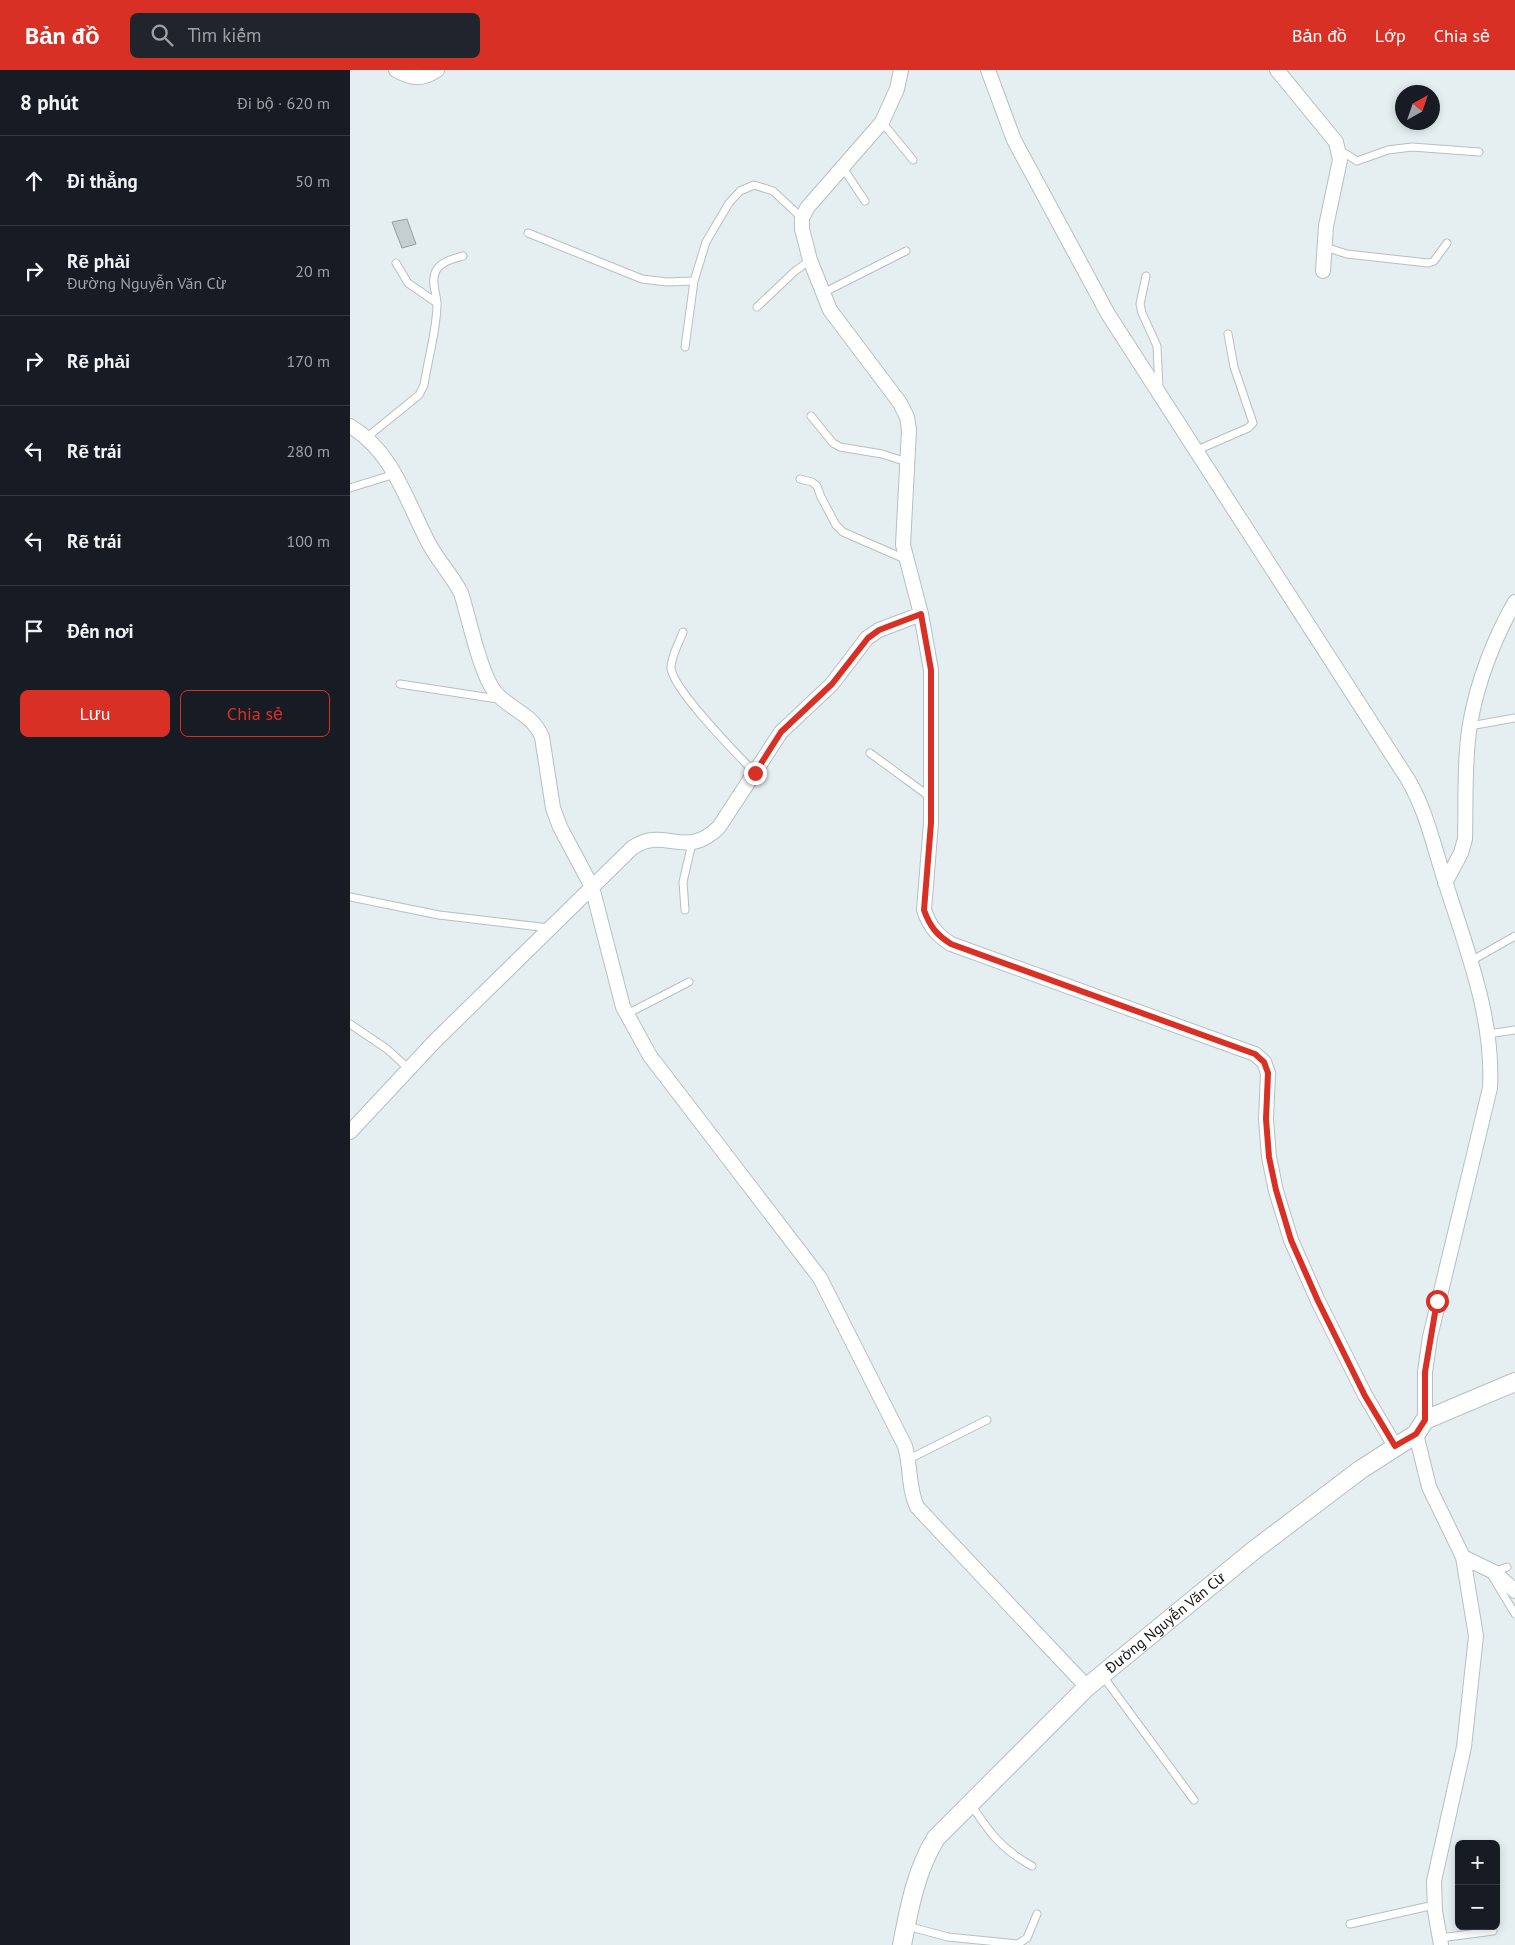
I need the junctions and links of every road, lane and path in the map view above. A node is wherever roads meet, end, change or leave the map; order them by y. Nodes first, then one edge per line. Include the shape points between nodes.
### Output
1 (396, 70) edge
2 (437, 70) edge
3 (901, 70) edge
4 (988, 70) edge
5 (1277, 70) edge
6 (882, 122) junction
7 (1340, 150) junction
8 (1479, 152) dead end
9 (914, 160) dead end
10 (843, 168) junction
11 (865, 201) dead end
12 (802, 218) junction
13 (528, 233) dead end
14 (1447, 243) dead end
15 (1324, 247) junction
16 (906, 251) dead end
17 (463, 256) dead end
18 (810, 260) junction
19 (396, 263) dead end
20 (1323, 271) dead end
21 (1146, 276) dead end
22 (694, 280) junction
23 (823, 293) junction
24 (437, 303) junction
25 (758, 307) dead end
26 (1228, 334) dead end
27 (685, 347) dead end
28 (1158, 392) junction
29 (811, 416) dead end
30 (350, 426) edge
31 (366, 438) junction
32 (1196, 451) junction
33 (907, 462) junction
34 (396, 474) junction
35 (800, 479) dead end
36 (350, 488) edge
37 (905, 559) junction
38 (1515, 602) edge
39 (921, 614) junction
40 (683, 632) dead end
41 (400, 684) dead end
42 (505, 700) junction
43 (1515, 718) edge
44 (1470, 726) junction
45 (870, 753) dead end
46 (755, 773) junction
47 (931, 798) junction
48 (692, 843) junction
49 (1445, 883) junction
50 (592, 886) junction
51 (350, 897) edge
52 (685, 910) dead end
53 (550, 928) junction
54 (1515, 936) edge
55 (1471, 961) junction
56 (689, 982) dead end
57 (627, 1014) junction
58 (350, 1024) edge
59 (1515, 1030) edge
60 (1488, 1034) junction
61 (409, 1069) junction
62 (350, 1132) edge
63 (1515, 1382) edge
64 (987, 1420) dead end
65 (1420, 1427) junction
66 (1395, 1446) junction
67 (909, 1459) junction
68 (1463, 1557) junction
69 (1496, 1569) junction
70 (1515, 1591) edge
71 (1515, 1614) edge
72 (1102, 1675) junction
73 (1087, 1687) junction
74 (1194, 1800) dead end
75 (970, 1803) junction
76 (1032, 1866) dead end
77 (1434, 1905) junction
78 (1037, 1914) dead end
79 (1350, 1924) dead end
80 (906, 1926) junction
81 (1493, 1932) dead end
82 (948, 1937) junction
83 (1441, 1942) edge
84 (902, 1945) edge
85 (956, 1945) edge

1 - 2 street via 416,78
3 - 6 street via 897,89
4 - 28 street via 1014,140 1061,230 1108,314
5 - 7 street
6 - 9 lane
6 - 10 street
7 - 8 lane via 1357,161 1388,150 1412,147
7 - 15 street
10 - 11 lane
10 - 12 street
12 - 18 street
12 - 22 lane via 773,191 754,185 740,191 706,242
13 - 22 lane via 642,279 667,282
14 - 15 lane via 1434,261 1428,263 1347,254
15 - 20 street
16 - 23 lane
17 - 24 lane via 449,259 434,274
18 - 23 street
18 - 25 lane
19 - 24 lane via 408,283
21 - 28 lane via 1140,304 1157,346
22 - 27 lane
23 - 33 street via 830,310 900,403 908,430
24 - 31 lane via 424,384 419,395
26 - 32 lane via 1234,367 1253,423
28 - 32 street
29 - 33 lane via 840,447
30 - 31 street
31 - 34 street via 377,447
32 - 49 street via 1407,778 1421,806
33 - 37 street via 902,532
34 - 36 lane
34 - 42 street via 426,539 462,592 487,679
35 - 37 lane via 817,486 828,511 843,532
37 - 39 street
38 - 44 street via 1493,647
39 - 46 street via 879,630 868,638 832,684 781,732
39 - 47 street via 931,670
40 - 46 lane via 672,657 674,678
41 - 42 lane
42 - 50 street via 537,725 542,737 553,808 560,828
43 - 44 lane
44 - 49 street via 1465,839
45 - 47 lane
46 - 48 street via 720,827 700,842
47 - 66 street via 924,910 937,935 951,944 1255,1054 1264,1062 1268,1073 1266,1119 1269,1157 1291,1240 1365,1396
48 - 50 street via 641,841
48 - 52 lane via 683,882
49 - 55 street
50 - 53 street
50 - 57 street
51 - 53 lane via 439,916
53 - 61 street
54 - 55 lane
55 - 60 street
56 - 57 lane
57 - 67 street via 650,1056 820,1278
58 - 61 lane via 387,1049
59 - 60 lane
60 - 65 street via 1492,1066 1490,1088 1430,1337
61 - 62 street
63 - 65 street, Đường Nguyễn Văn Cừ
64 - 67 lane
65 - 66 street, Đường Nguyễn Văn Cừ
65 - 68 street via 1429,1488
66 - 72 street, Đường Nguyễn Văn Cừ via 1252,1552
67 - 73 street via 912,1497 917,1507
68 - 69 street
68 - 77 street via 1476,1652 1464,1747 1434,1881
69 - 70 street
69 - 71 lane
72 - 73 street, Đường Nguyễn Văn Cừ
72 - 74 lane
73 - 75 street, Đường Nguyễn Văn Cừ
75 - 76 lane via 991,1835 1004,1848
75 - 80 street, Đường Nguyễn Văn Cừ via 936,1838 927,1853 918,1875
77 - 79 lane
77 - 83 street
78 - 82 lane via 1027,1938 1018,1944
80 - 82 lane
80 - 84 street, Đường Nguyễn Văn Cừ
81 - 83 lane
82 - 85 lane

